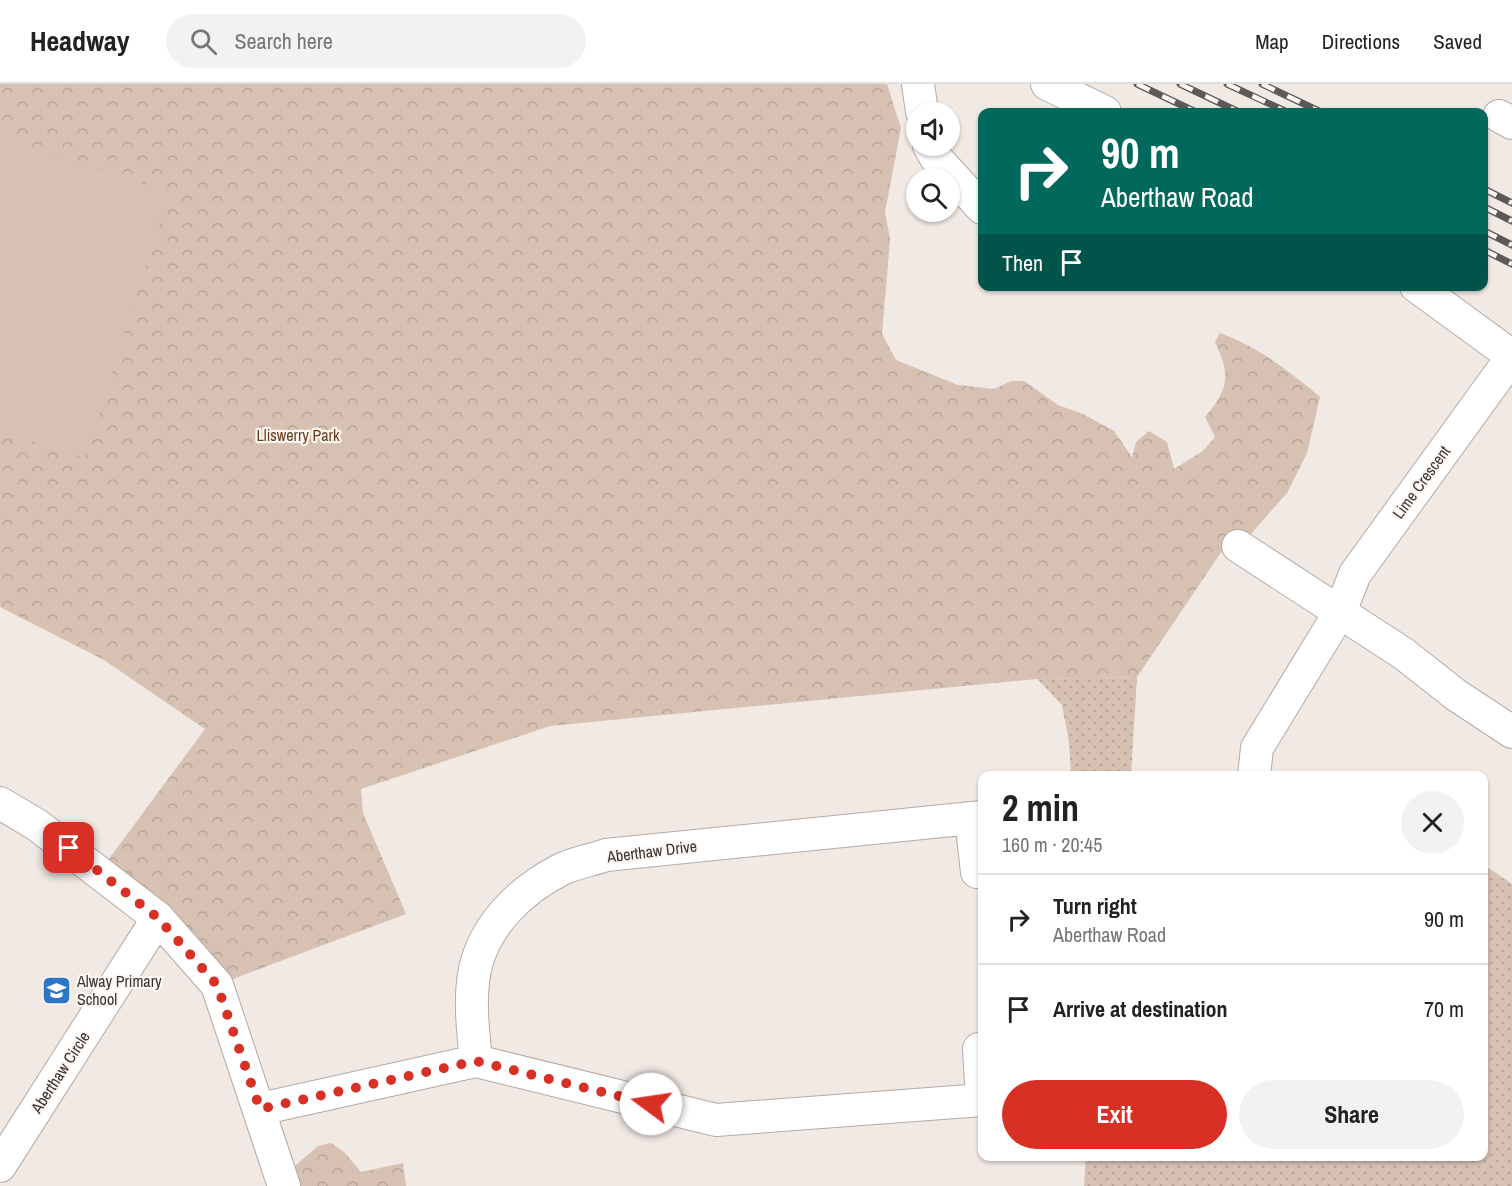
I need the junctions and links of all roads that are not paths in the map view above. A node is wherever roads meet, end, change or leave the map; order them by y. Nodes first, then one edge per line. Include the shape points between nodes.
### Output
1 (918, 84) edge
2 (1047, 84) edge
3 (921, 102) edge
4 (1097, 108) edge
5 (935, 156) edge
6 (978, 204) edge
7 (1423, 291) edge
8 (1512, 357) edge
9 (1239, 546) dead end
10 (1340, 612) junction
11 (1512, 732) edge
12 (1255, 771) edge
13 (0, 803) edge
14 (977, 817) edge
15 (977, 872) dead end
16 (158, 918) junction
17 (476, 1061) junction
18 (978, 1100) edge
19 (260, 1109) junction
20 (0, 1166) edge
21 (284, 1186) edge

1 - 3 street
2 - 4 street
5 - 6 street
7 - 8 street
8 - 10 street, Lime Crescent via 1355,574
9 - 10 street
10 - 11 street
10 - 12 street, Lime Crescent via 1257,748
13 - 16 street via 37,825
14 - 15 street, Aberthaw Drive
14 - 17 street, Aberthaw Drive via 606,855 564,868 529,890 499,919 483,943 474,982
16 - 19 street via 217,985
16 - 20 street, Aberthaw Circle
17 - 18 street via 716,1120
17 - 19 street
19 - 21 street

